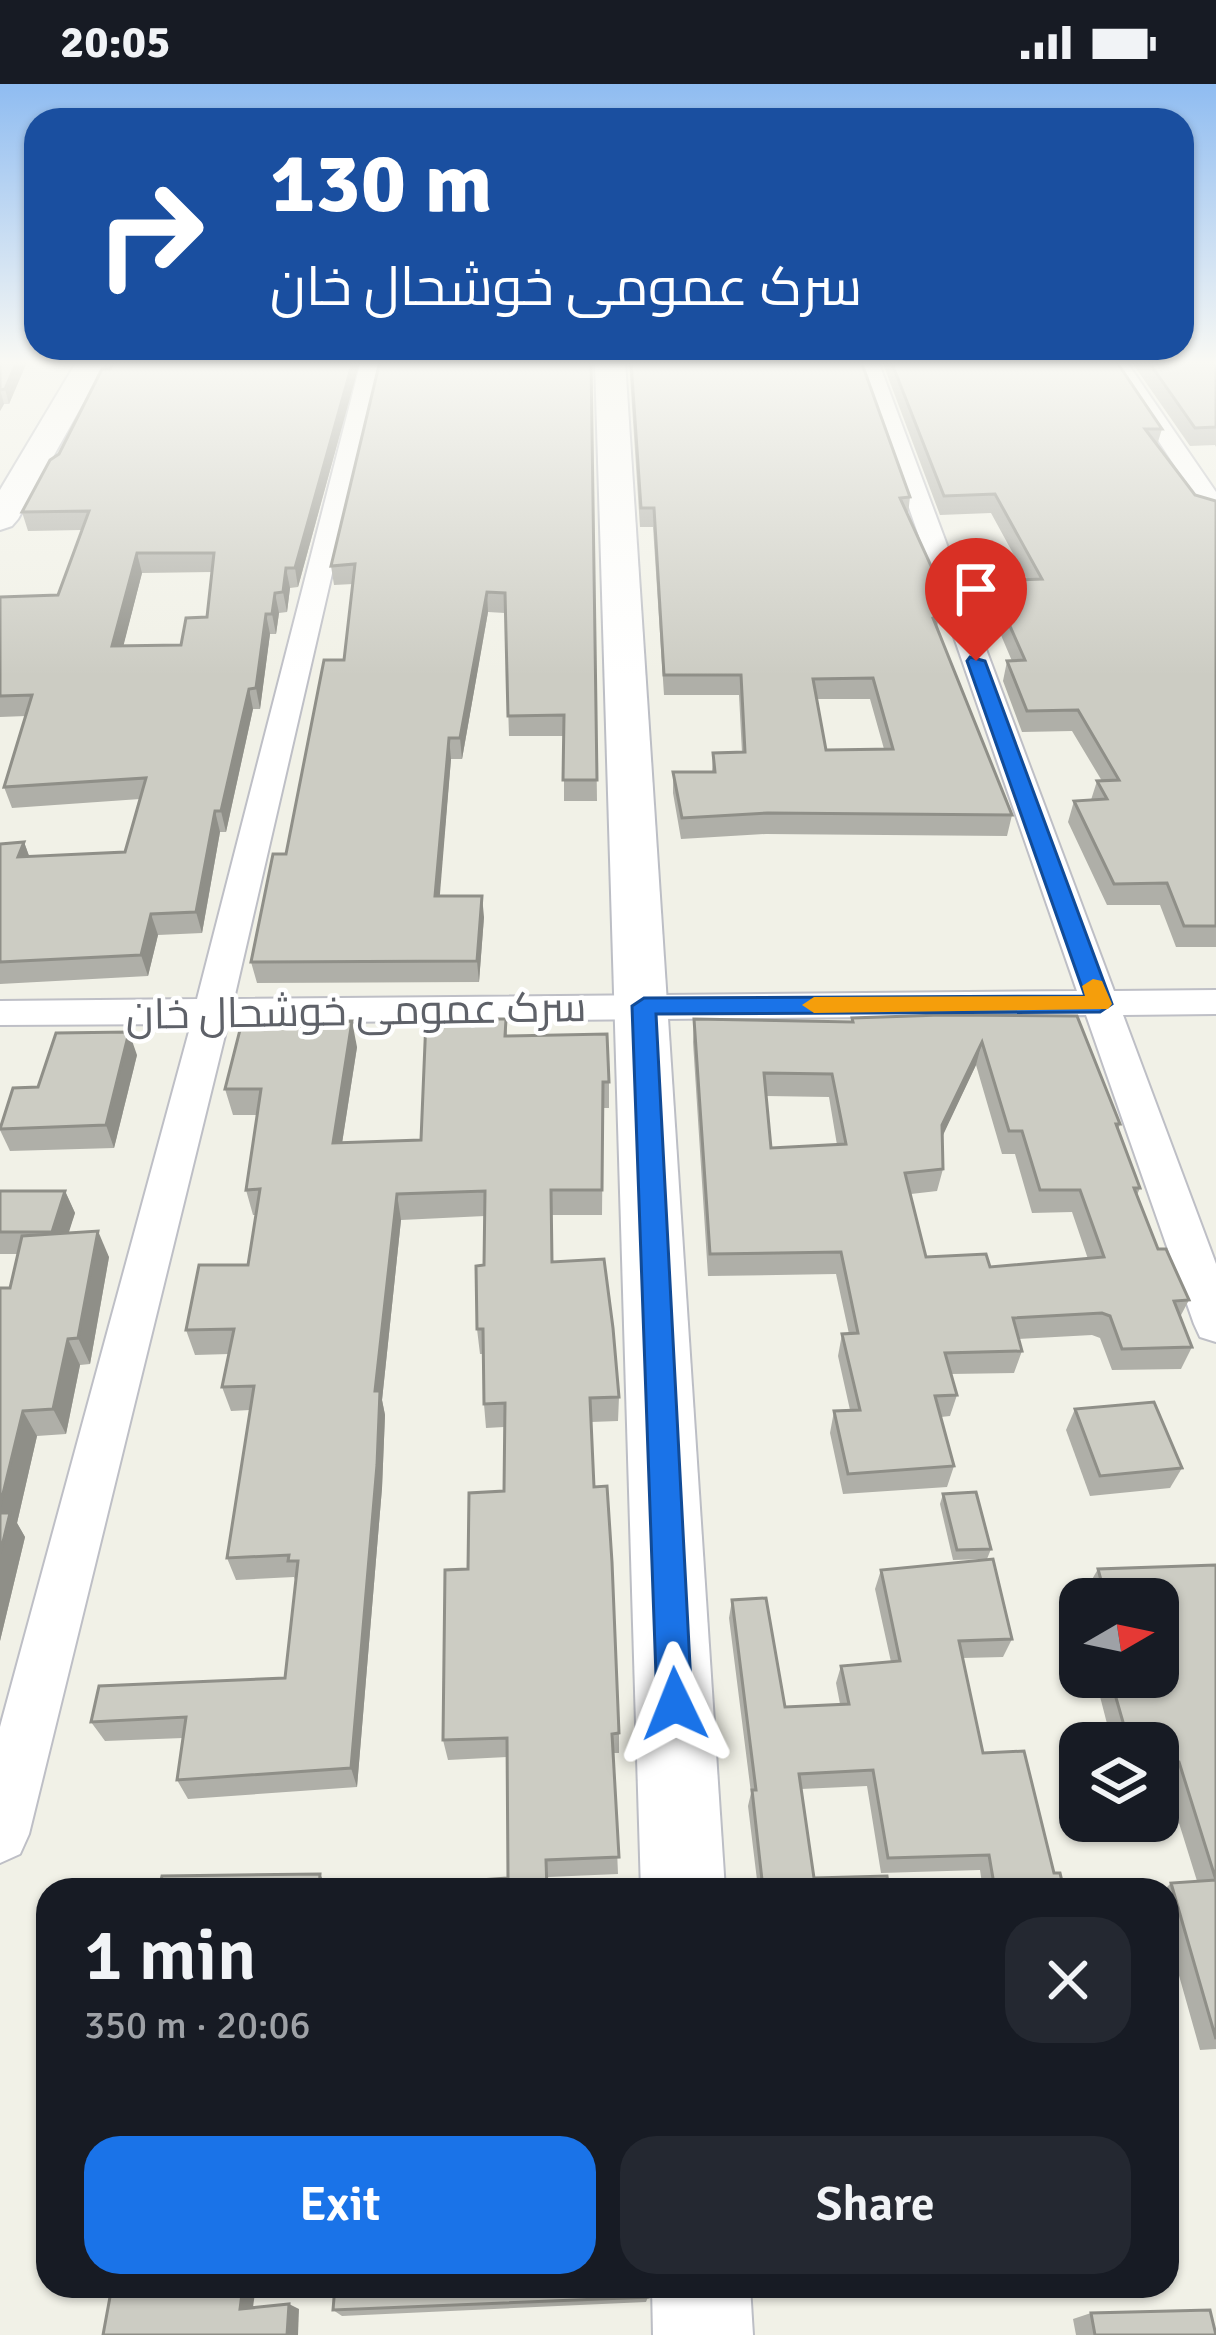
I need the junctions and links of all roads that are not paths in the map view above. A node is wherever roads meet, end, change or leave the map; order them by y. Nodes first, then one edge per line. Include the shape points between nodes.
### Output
1 (31, 466) edge
2 (345, 466) edge
3 (616, 466) edge
4 (906, 466) edge
5 (1187, 466) edge
6 (1216, 510) edge
7 (0, 519) edge
8 (1216, 1002) edge
9 (1100, 1004) junction
10 (644, 1006) junction
11 (0, 1013) edge
12 (212, 1013) junction
13 (1216, 1324) edge
14 (0, 1834) edge
15 (682, 1878) edge
16 (701, 2298) edge
17 (703, 2335) edge

1 - 7 street
2 - 12 street
3 - 10 street
4 - 9 street
5 - 6 street
8 - 9 street, سرک عمومی خوشحال خان
9 - 10 street, سرک عمومی خوشحال خان
9 - 13 street
10 - 12 street, سرک عمومی خوشحال خان
10 - 15 street
11 - 12 street, سرک عمومی خوشحال خان
12 - 14 street
16 - 17 street

